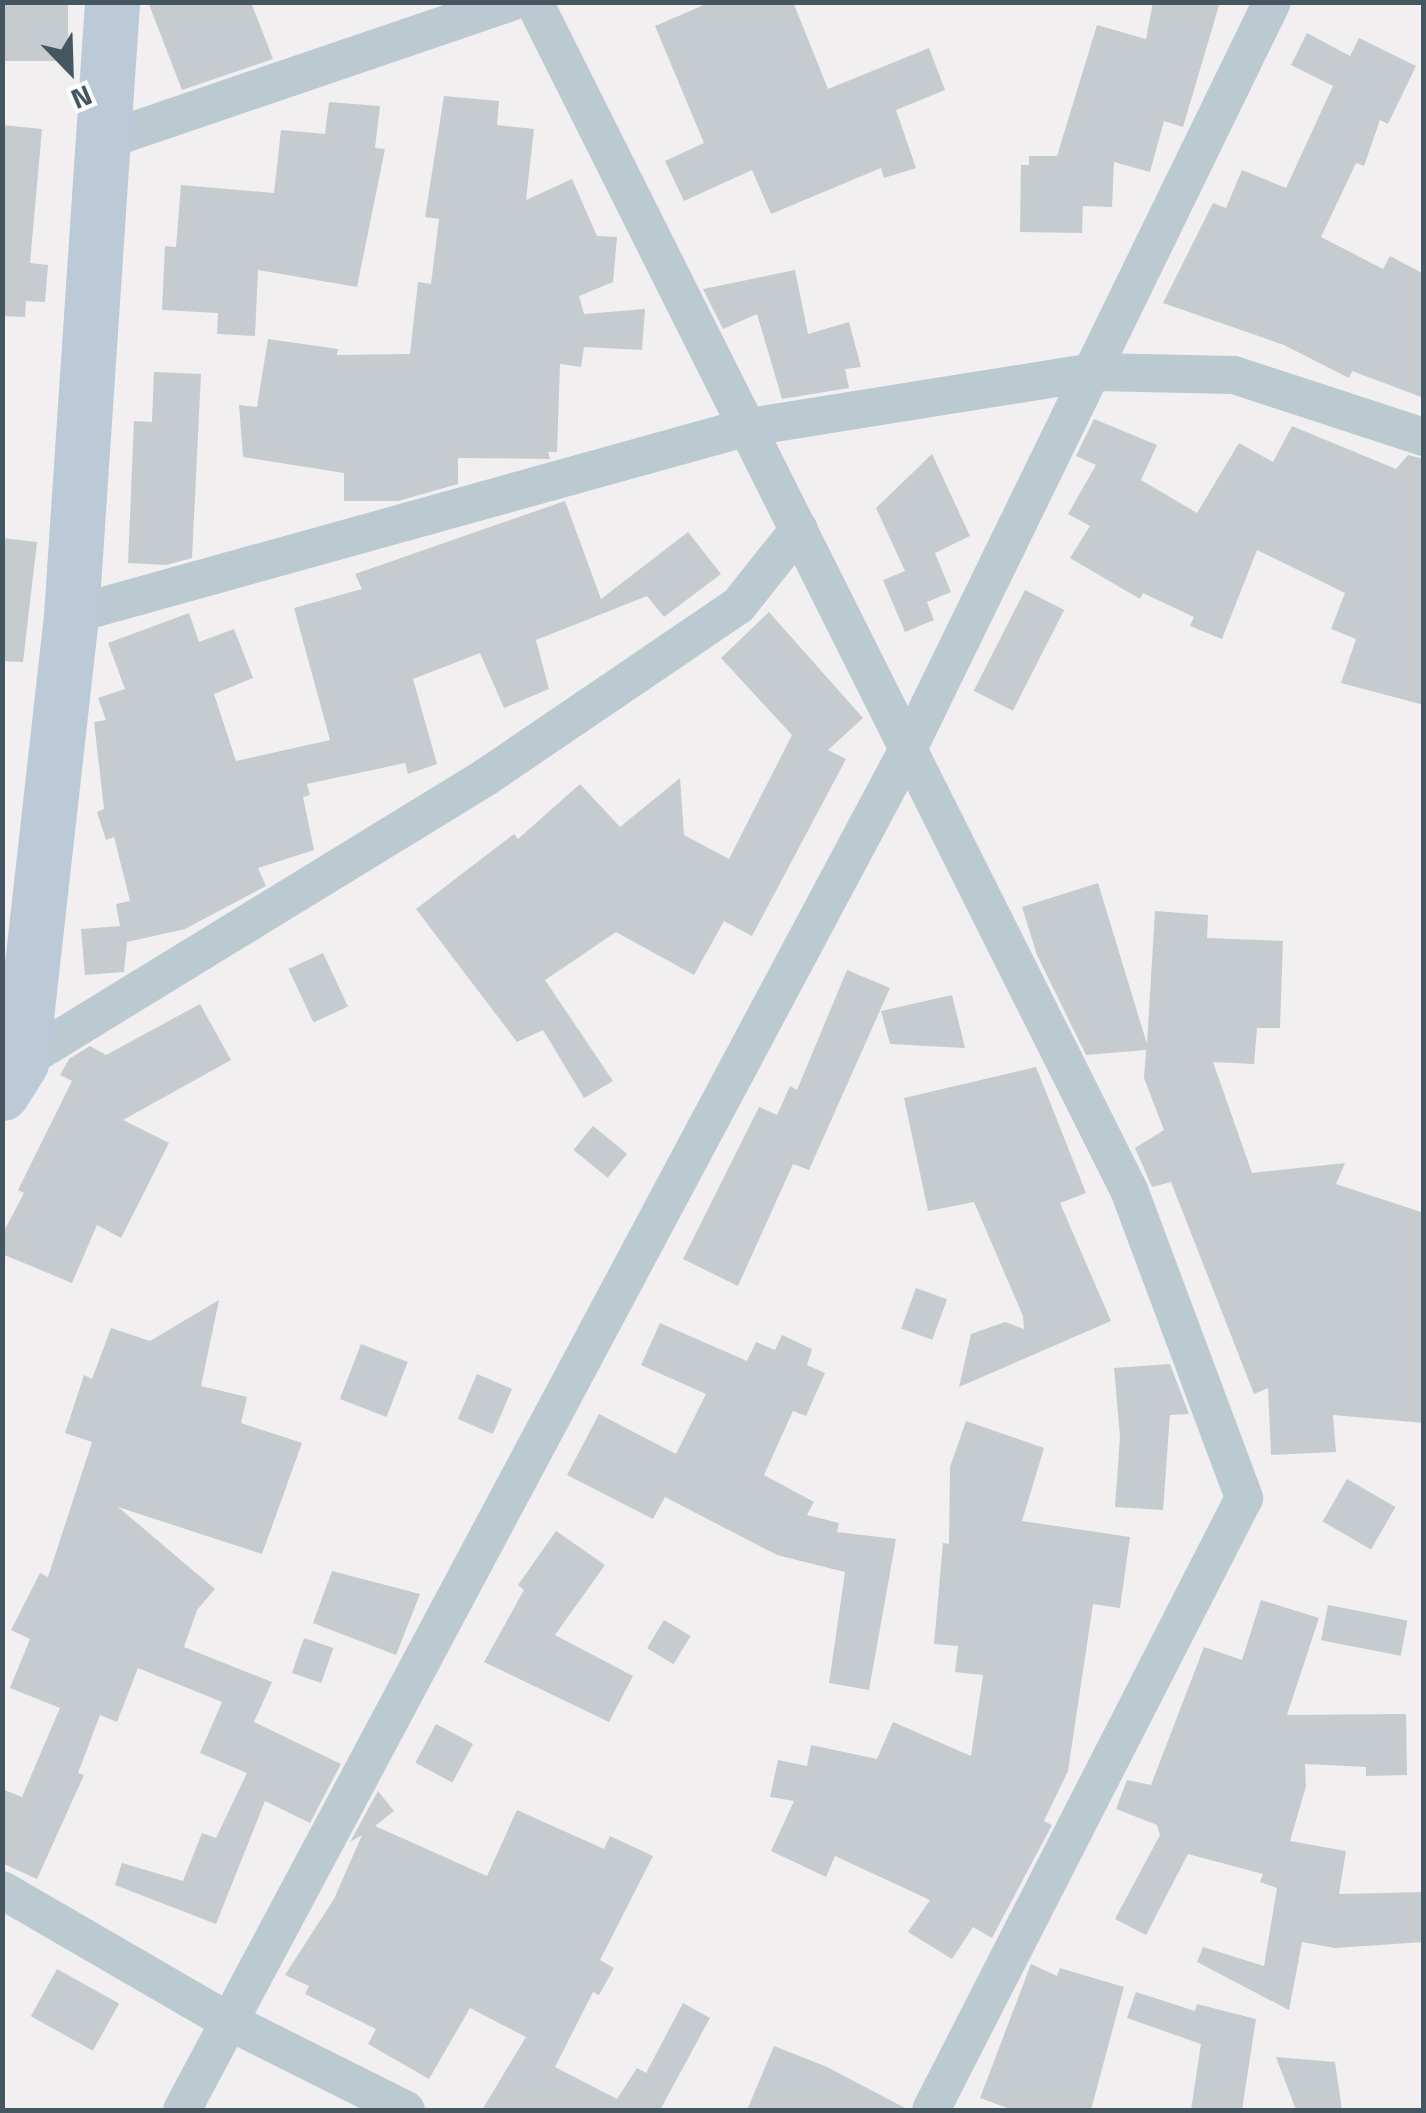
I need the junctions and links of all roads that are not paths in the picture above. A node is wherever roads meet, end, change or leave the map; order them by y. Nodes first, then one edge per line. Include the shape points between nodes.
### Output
1 (112, 2) edge
2 (511, 2) edge
3 (534, 2) edge
4 (1272, 2) edge
5 (103, 141) junction
6 (1094, 372) junction
7 (744, 428) junction
8 (1424, 437) edge
9 (799, 529) junction
10 (71, 614) junction
11 (908, 751) junction
12 (9, 1069) edge
13 (2, 1890) edge
14 (228, 2021) junction
15 (182, 2110) edge
16 (406, 2110) edge
17 (930, 2110) edge

1 - 5 street
2 - 5 street
3 - 7 street
4 - 6 street
5 - 10 street
6 - 7 street
6 - 8 street via 1234,375
6 - 11 street
7 - 9 street
7 - 10 street
9 - 11 street
9 - 12 street via 738,606 486,777
10 - 12 street
11 - 14 street
11 - 17 street via 1129,1190 1244,1498
13 - 14 street
14 - 15 street
14 - 16 street

